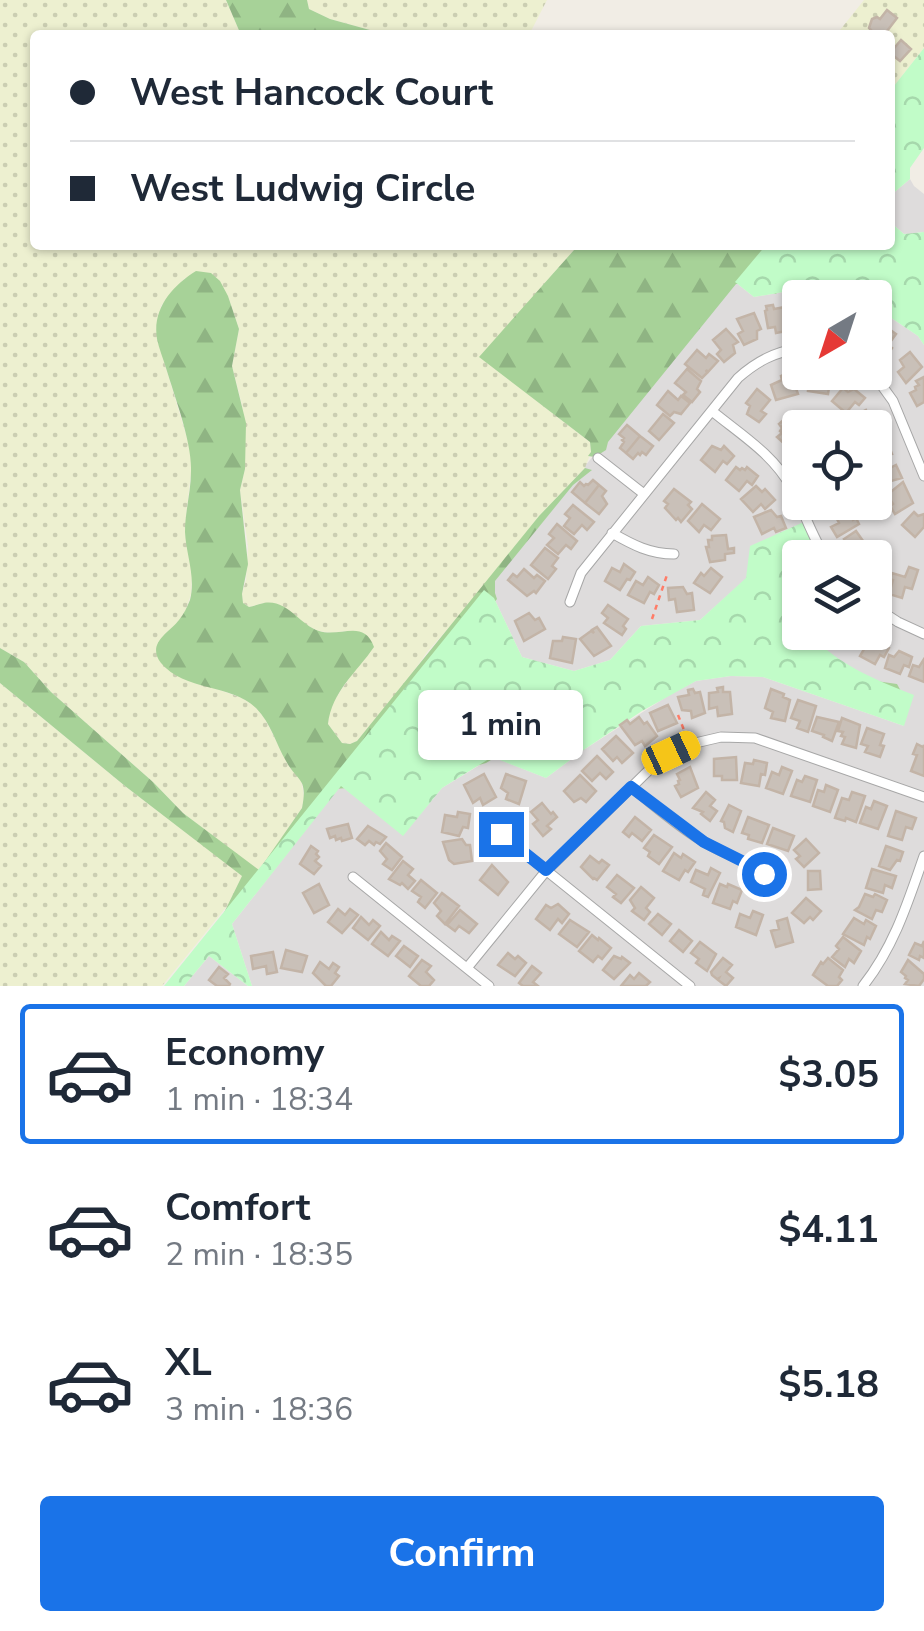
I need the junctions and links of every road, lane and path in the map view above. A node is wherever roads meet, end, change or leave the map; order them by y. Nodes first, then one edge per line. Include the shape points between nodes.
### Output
1 (782, 352) edge
2 (885, 390) edge
3 (712, 411) junction
4 (598, 458) dead end
5 (924, 476) edge
6 (644, 494) junction
7 (612, 534) junction
8 (816, 540) edge
9 (674, 554) dead end
10 (666, 576) dead end
11 (570, 602) dead end
12 (892, 618) edge
13 (652, 619) dead end
14 (923, 630) edge
15 (678, 715) dead end
16 (686, 735) dead end
17 (631, 787) junction
18 (924, 796) edge
19 (501, 834) dead end
20 (924, 856) edge
21 (546, 870) junction
22 (353, 877) dead end
23 (774, 886) dead end
24 (466, 968) junction
25 (488, 986) edge
26 (690, 986) edge
27 (864, 986) edge

1 - 3 street via 738,378
2 - 5 street
3 - 6 street
3 - 8 street via 780,469
4 - 6 street
6 - 7 street
7 - 9 street via 656,554
7 - 11 street via 581,573
10 - 13 path
12 - 14 street
15 - 16 path
17 - 18 street via 671,753 738,736
17 - 21 street
17 - 23 street
19 - 21 street
20 - 27 street via 896,934
21 - 24 street
21 - 26 street
22 - 24 street
24 - 25 street

